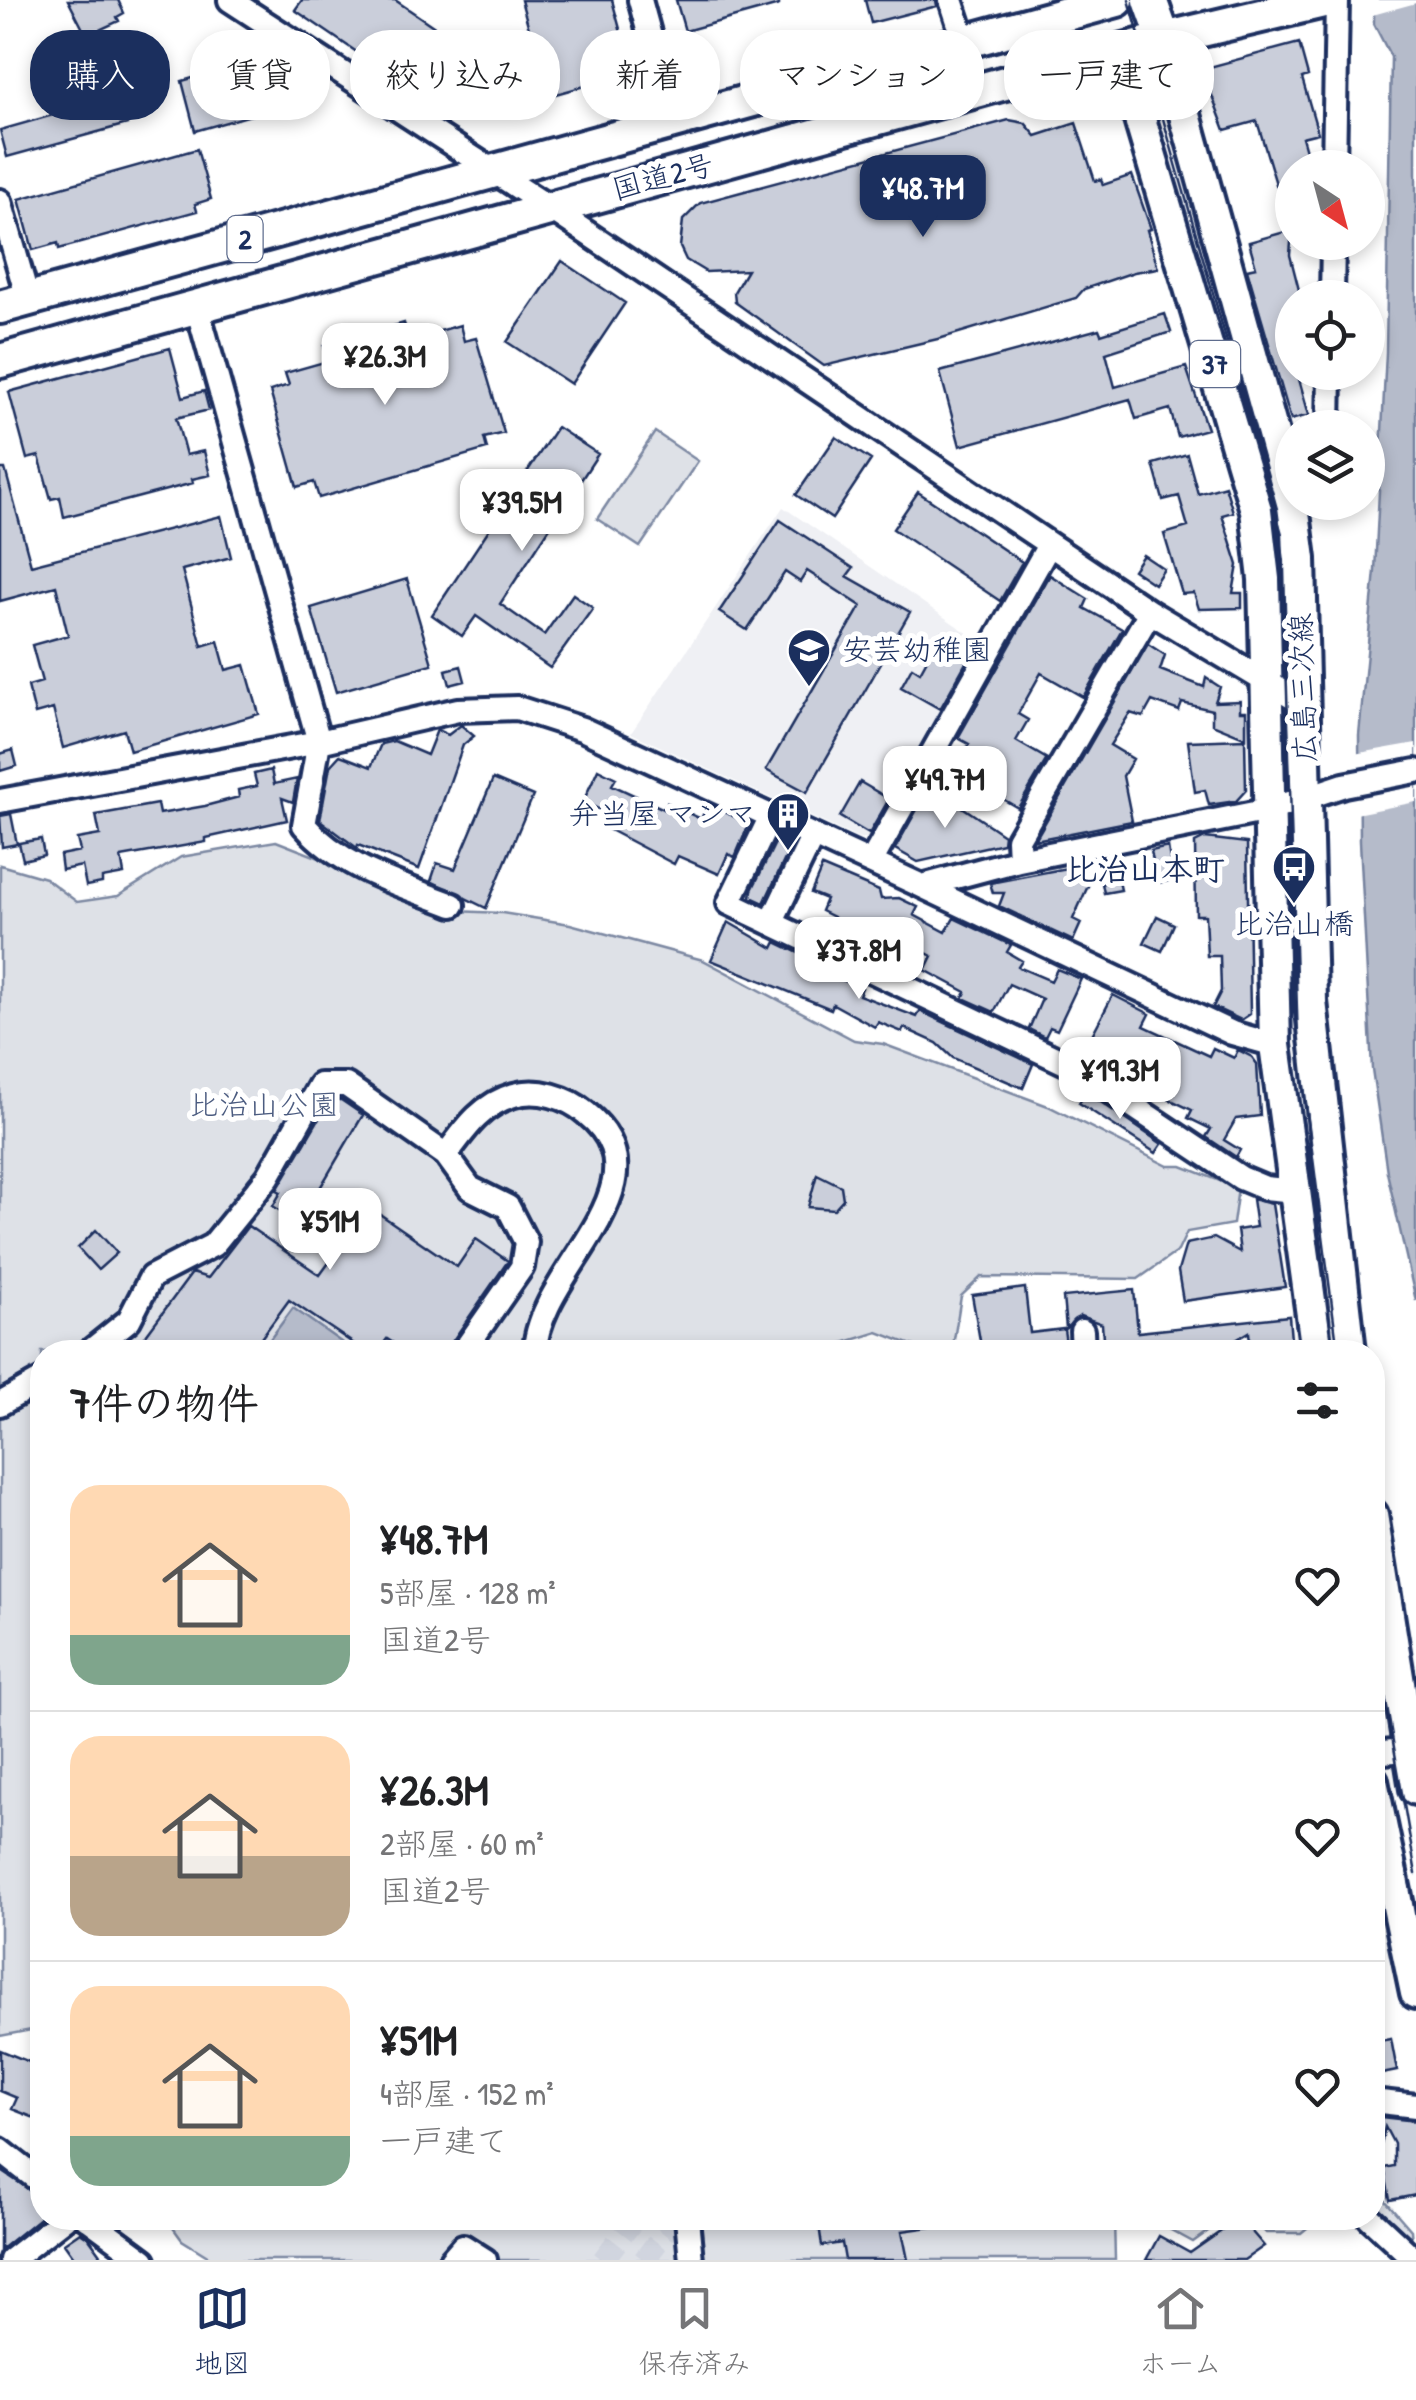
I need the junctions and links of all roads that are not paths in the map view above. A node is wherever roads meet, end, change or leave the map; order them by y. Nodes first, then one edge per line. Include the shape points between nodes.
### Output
1 (230, 0) edge
2 (640, 0) edge
3 (952, 0) edge
4 (1150, 0) edge
5 (1328, 0) edge
6 (1337, 0) edge
7 (1109, 1) edge
8 (961, 30) edge
9 (1115, 30) edge
10 (1161, 30) edge
11 (1202, 30) edge
12 (984, 37) edge
13 (1004, 84) edge
14 (740, 103) edge
15 (1140, 120) edge
16 (1187, 120) edge
17 (673, 121) junction
18 (1334, 150) edge
19 (490, 171) junction
20 (0, 201) edge
21 (550, 208) junction
22 (14, 303) edge
23 (197, 307) junction
24 (0, 361) edge
25 (1275, 430) edge
26 (1275, 507) edge
27 (1256, 510) junction
28 (1297, 520) edge
29 (1049, 545) junction
30 (1150, 612) junction
31 (1264, 682) junction
32 (1302, 703) junction
33 (319, 742) junction
34 (1416, 771) edge
35 (1308, 798) junction
36 (0, 800) edge
37 (1269, 810) junction
38 (771, 816) junction
39 (808, 846) dead end
40 (1019, 860) junction
41 (872, 862) junction
42 (922, 886) junction
43 (453, 905) dead end
44 (771, 923) junction
45 (1275, 1046) junction
46 (446, 1155) junction
47 (1295, 1191) junction
48 (104, 1340) edge
49 (472, 1340) edge
50 (536, 1340) edge
51 (1316, 1340) edge
52 (1349, 1340) edge
53 (30, 1387) edge
54 (0, 1404) edge
55 (1385, 1594) edge
56 (1385, 1758) edge
57 (1414, 1769) edge
58 (1385, 1778) edge
59 (1385, 1866) edge
60 (1416, 1992) edge
61 (1385, 2102) edge
62 (1416, 2106) edge
63 (2, 2154) edge
64 (30, 2174) edge
65 (50, 2230) edge
66 (103, 2230) edge
67 (684, 2230) edge
68 (1383, 2230) edge
69 (11, 2260) edge
70 (144, 2260) edge
71 (451, 2260) edge
72 (484, 2260) edge
73 (691, 2260) edge
74 (1415, 2260) edge

1 - 19 street
2 - 17 street
3 - 8 street
4 - 10 highway
5 - 11 highway, 国道2号 / 2
6 - 18 street
7 - 9 highway
7 - 12 highway, 国道2号 / 2
13 - 21 highway, 国道2号 / 2
14 - 17 highway, 国道2号 / 2
15 - 27 main road, 広島三次線 / 37
16 - 25 main road, 広島三次線 / 37
17 - 19 highway, 国道2号 / 2
19 - 21 street
19 - 22 highway, 国道2号 / 2
20 - 22 street
21 - 23 highway, 国道2号 / 2
21 - 29 street
23 - 24 highway, 国道2号 / 2
23 - 33 street
26 - 27 street
27 - 31 main road, 広島三次線 / 37
28 - 32 main road, 広島三次線 / 37
29 - 30 street
29 - 41 street
30 - 31 street
30 - 40 street via 1018,839
31 - 32 street
31 - 37 main road, 広島三次線 / 37
32 - 35 main road, 広島三次線 / 37
33 - 36 street
33 - 38 street via 458,710 517,708 582,729
33 - 43 street via 304,825 356,867
34 - 35 street
35 - 37 street
35 - 52 main road, 広島三次線 / 37 via 1311,1001
37 - 40 street
37 - 45 main road, 広島三次線 / 37
38 - 41 street
38 - 44 street via 729,903
39 - 44 street
40 - 42 street
41 - 42 street
42 - 45 street via 1232,1033
44 - 47 street via 1076,1068 1240,1178
45 - 47 main road, 広島三次線 / 37
46 - 48 street via 346,1085 320,1086 268,1176 213,1245 151,1277 129,1320
46 - 49 street via 470,1188 508,1207 526,1242 522,1267
46 - 50 street via 472,1120 516,1094 536,1092 576,1105 607,1138 617,1180 544,1311
47 - 51 main road, 広島三次線 / 37
53 - 54 street
55 - 57 main road
56 - 57 street
57 - 58 street
59 - 60 main road
61 - 62 street
63 - 64 street
65 - 69 street
66 - 70 street
67 - 73 street
68 - 74 street
71 - 72 street via 463,2246

